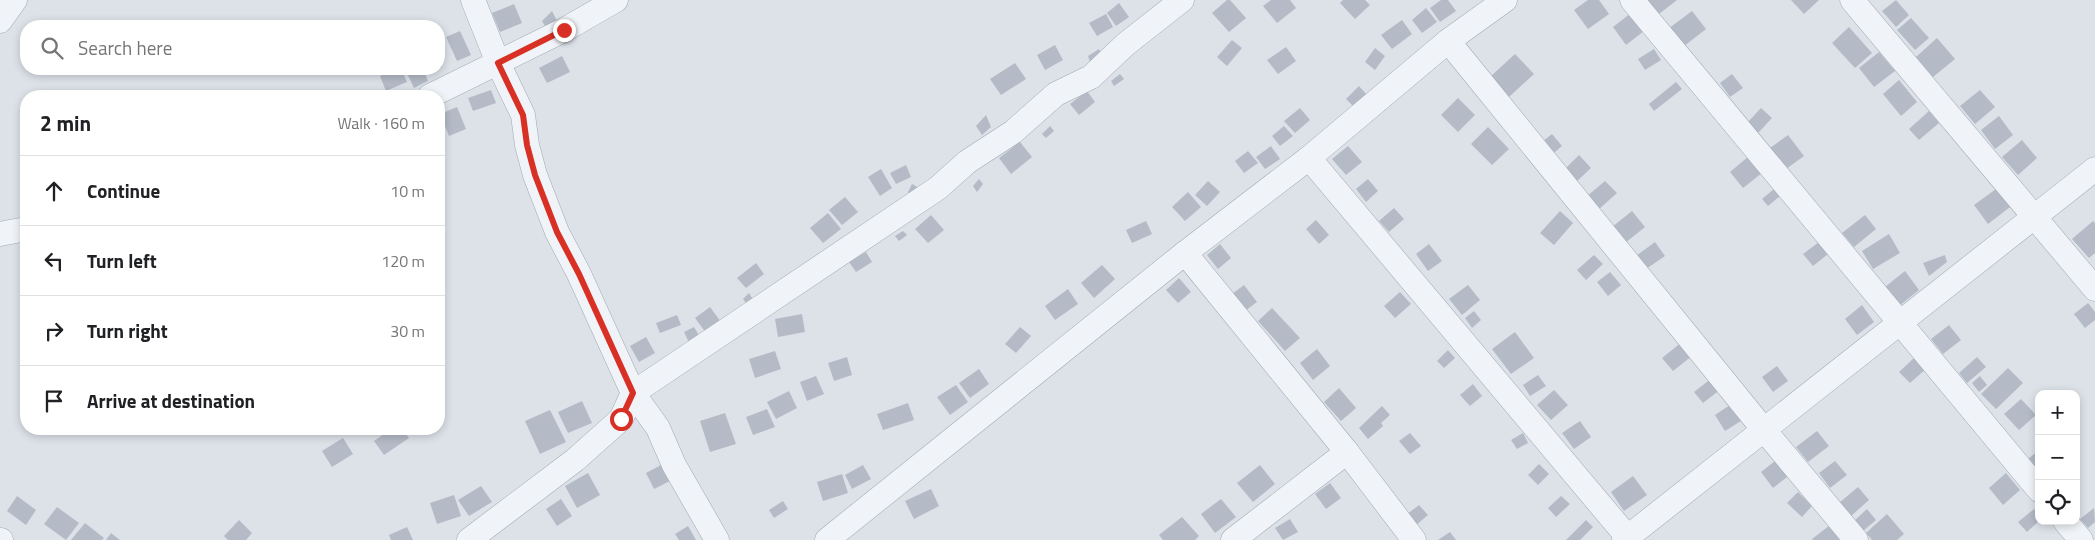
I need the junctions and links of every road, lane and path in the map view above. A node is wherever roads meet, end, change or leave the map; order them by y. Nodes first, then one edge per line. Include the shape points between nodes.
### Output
1 (15, 0) edge
2 (473, 0) edge
3 (616, 0) edge
4 (1182, 0) edge
5 (1505, 0) edge
6 (1632, 0) edge
7 (1852, 0) edge
8 (0, 21) edge
9 (1448, 41) junction
10 (498, 63) junction
11 (442, 90) edge
12 (1309, 158) junction
13 (2095, 169) edge
14 (2035, 217) junction
15 (20, 230) edge
16 (0, 234) edge
17 (1185, 253) junction
18 (2095, 289) edge
19 (1900, 323) junction
20 (633, 393) junction
21 (1764, 430) junction
22 (1347, 452) junction
23 (2035, 485) edge
24 (2068, 525) edge
25 (1627, 539) edge
26 (469, 540) edge
27 (717, 540) edge
28 (827, 540) edge
29 (1233, 540) edge
30 (1414, 540) edge
31 (1856, 540) edge
32 (2081, 540) edge

1 - 8 street
2 - 10 street
3 - 10 street
4 - 20 street via 1126,44 1091,77 1056,94 1013,132 967,162 938,188
5 - 9 street
6 - 19 street
7 - 14 street
9 - 12 street
9 - 21 street
10 - 11 street
10 - 20 street via 523,115 535,175 557,232
12 - 17 street
12 - 25 street
13 - 14 street
14 - 18 street
14 - 19 street
15 - 16 street
17 - 22 street
17 - 28 street
19 - 21 street
19 - 23 street
20 - 26 street via 621,419 608,431
20 - 27 street via 658,428 674,465
21 - 25 street
21 - 31 street
22 - 29 street
22 - 30 street
24 - 32 street

